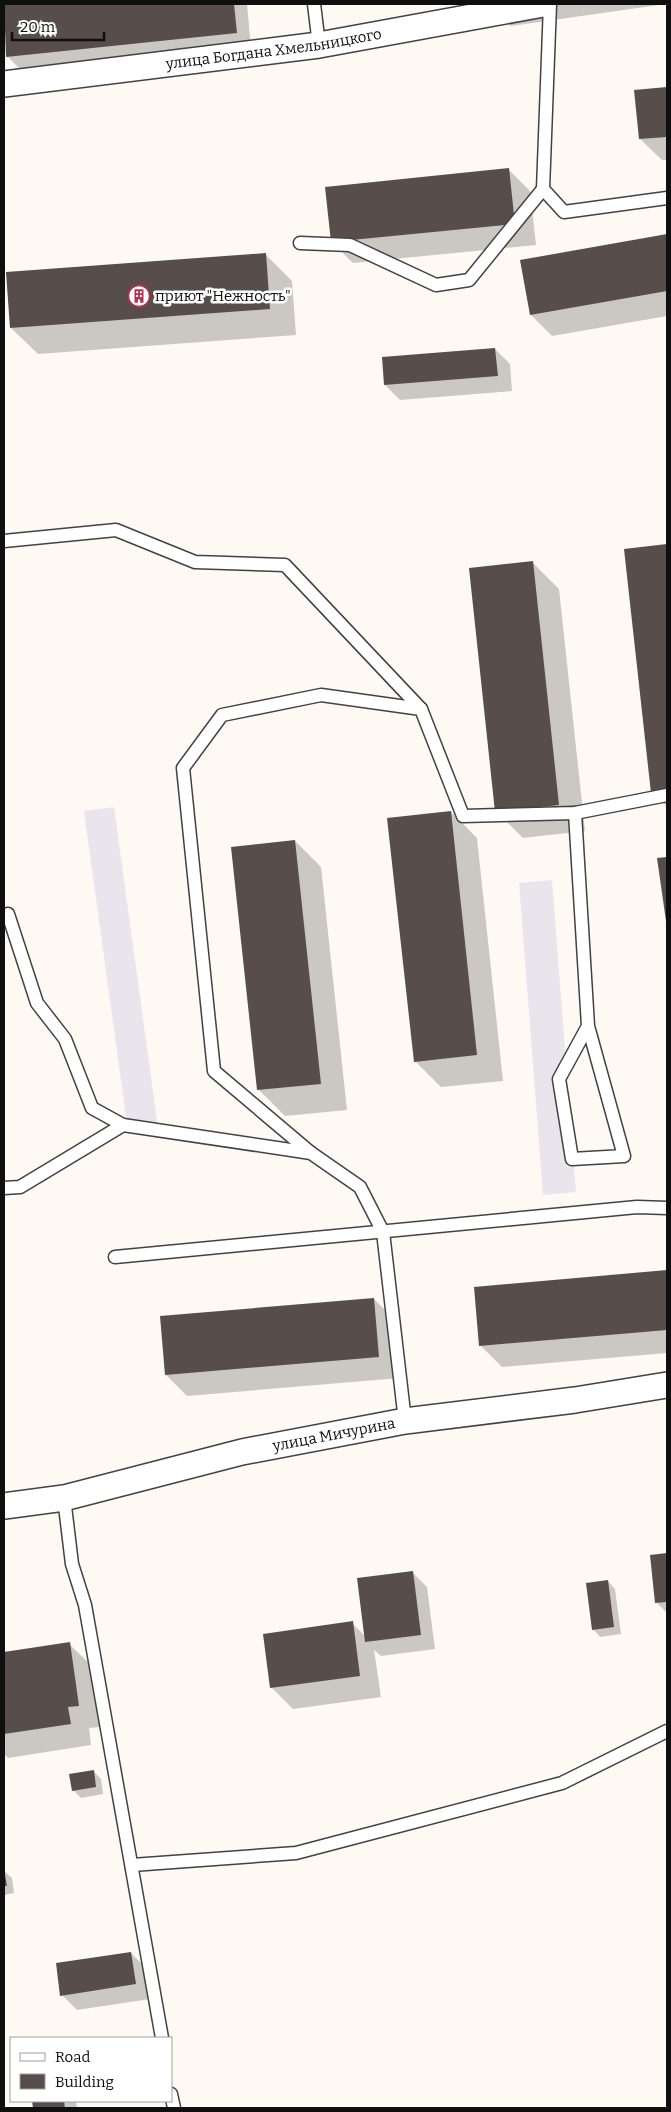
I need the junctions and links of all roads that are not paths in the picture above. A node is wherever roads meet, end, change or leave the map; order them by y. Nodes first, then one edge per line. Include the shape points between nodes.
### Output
1 (314, 4) edge
2 (543, 4) edge
3 (550, 4) edge
4 (319, 45) junction
5 (4, 84) edge
6 (543, 189) junction
7 (667, 198) edge
8 (300, 243) dead end
9 (4, 541) edge
10 (421, 709) junction
11 (667, 795) edge
12 (575, 813) junction
13 (8, 914) dead end
14 (588, 1026) junction
15 (123, 1125) junction
16 (312, 1153) junction
17 (4, 1188) edge
18 (667, 1208) edge
19 (382, 1232) junction
20 (115, 1257) dead end
21 (667, 1386) edge
22 (405, 1421) junction
23 (64, 1498) junction
24 (4, 1506) edge
25 (667, 1731) edge
26 (132, 1865) junction
27 (162, 2037) edge

1 - 4 lane
2 - 4 street, улица Богдана Хмельницкого
3 - 6 lane
4 - 5 street, улица Богдана Хмельницкого
6 - 7 lane via 564,212
6 - 8 lane via 469,280 436,285 350,245
9 - 10 lane via 116,530 195,562 285,565
10 - 12 lane via 463,816
10 - 16 lane via 321,695 222,715 183,768 214,1071
11 - 12 lane
12 - 14 lane
13 - 15 lane via 37,1003 65,1039 92,1108
14 - 14 lane via 559,1079 572,1159 624,1156
15 - 16 lane
15 - 17 lane via 20,1187
16 - 19 lane via 360,1187
18 - 19 lane via 636,1207
19 - 20 lane
19 - 22 lane
21 - 22 street, улица Мичурина
22 - 23 street, улица Мичурина via 242,1452
23 - 24 street, улица Мичурина
23 - 26 lane via 72,1564 85,1605
25 - 26 lane via 562,1783 296,1853
26 - 27 lane

